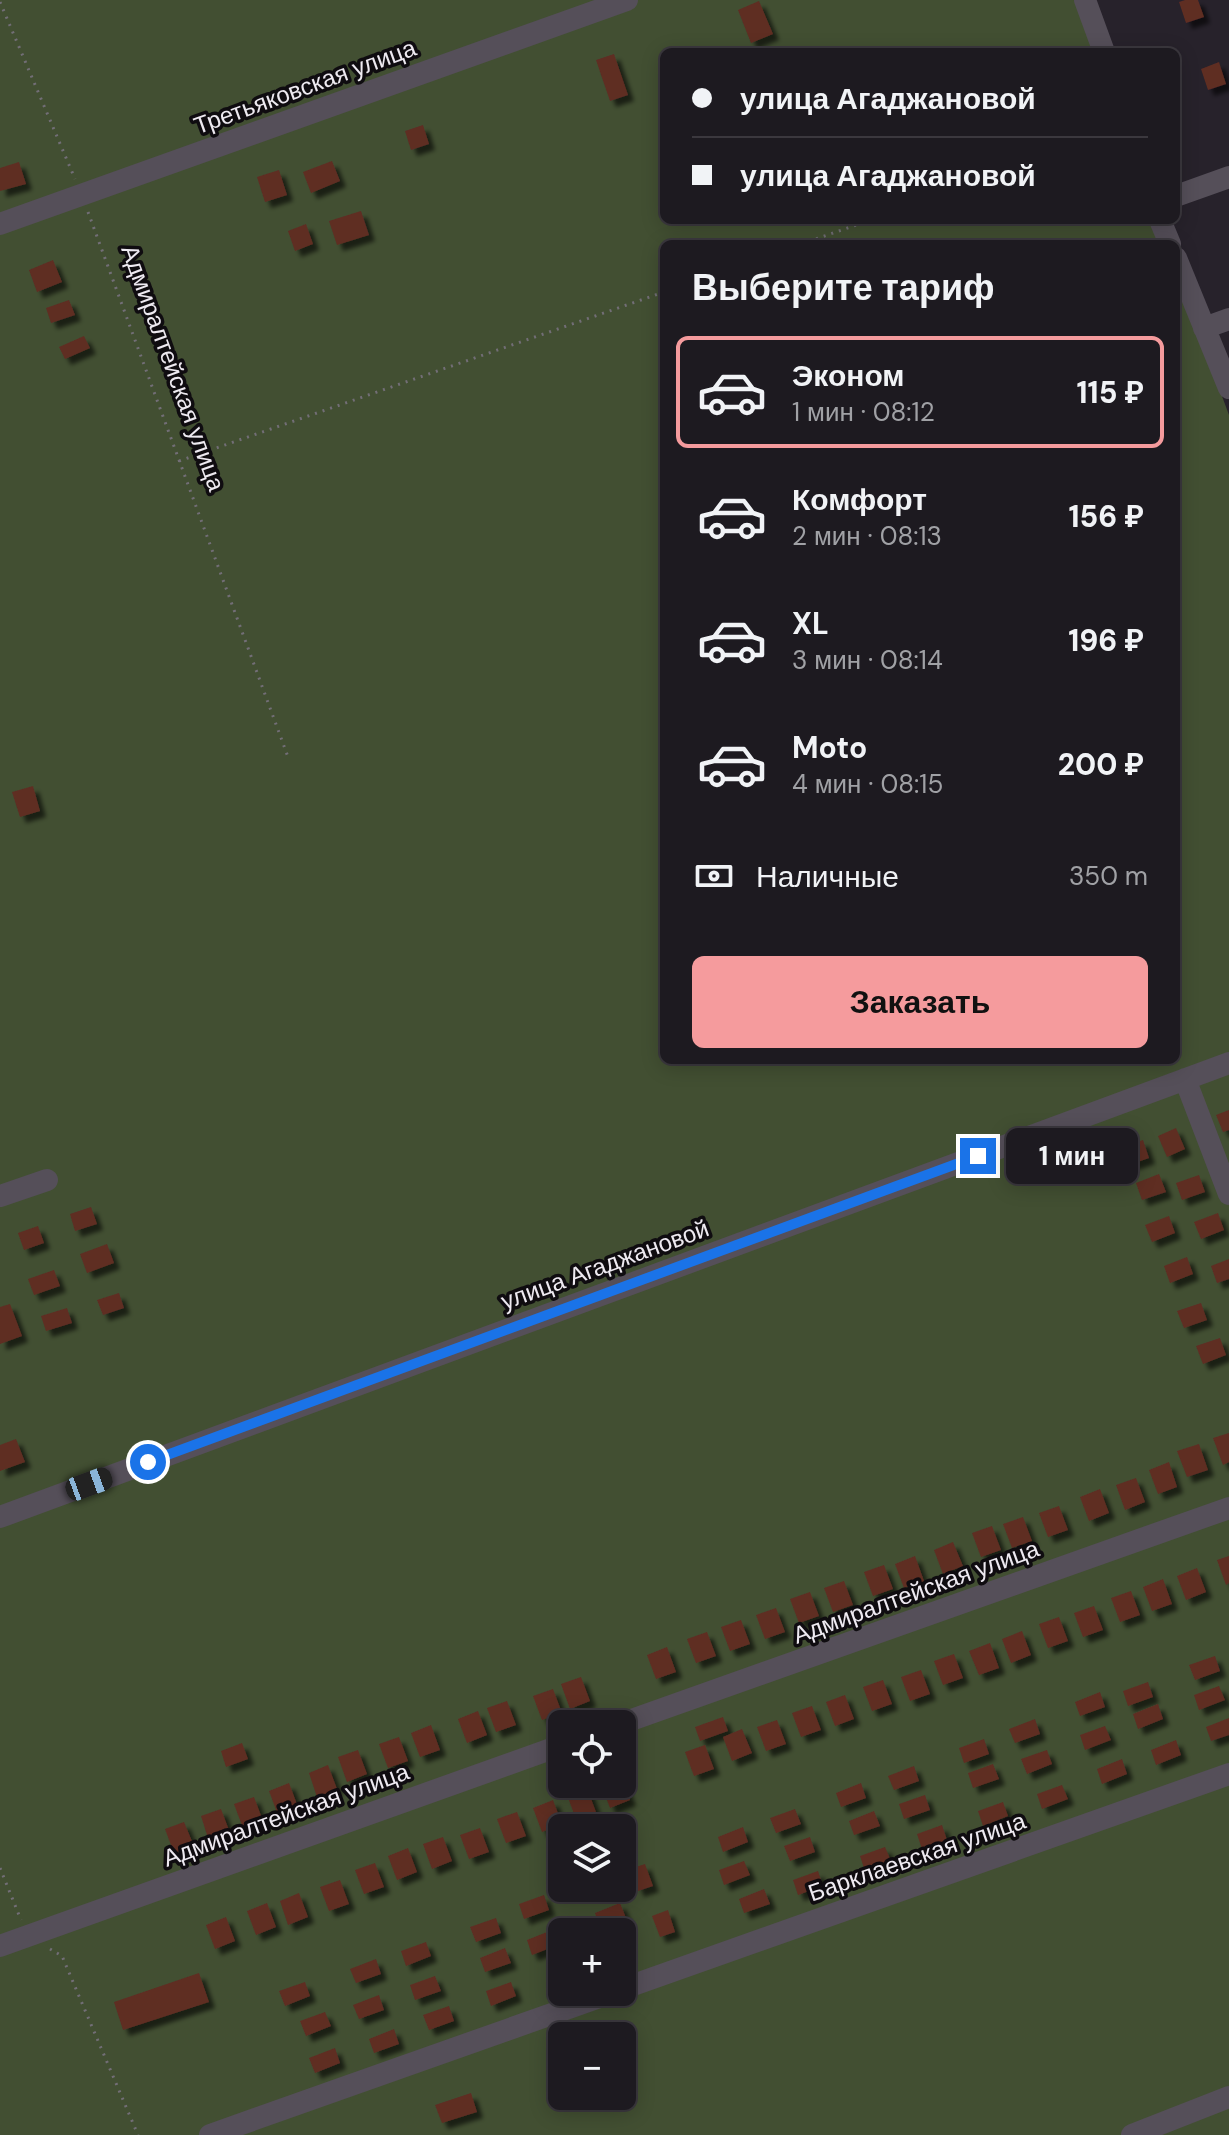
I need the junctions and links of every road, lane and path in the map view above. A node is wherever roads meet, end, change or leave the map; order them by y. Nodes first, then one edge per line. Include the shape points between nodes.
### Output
1 (627, 0) edge
2 (1085, 0) edge
3 (0, 2) edge
4 (1103, 48) edge
5 (1229, 177) edge
6 (81, 194) junction
7 (1180, 195) edge
8 (0, 224) edge
9 (859, 224) edge
10 (813, 240) edge
11 (1180, 268) edge
12 (660, 293) edge
13 (1229, 319) edge
14 (1204, 328) junction
15 (1229, 388) edge
16 (179, 461) junction
17 (288, 757) dead end
18 (1229, 1063) edge
19 (1185, 1079) junction
20 (47, 1180) dead end
21 (1229, 1194) edge
22 (0, 1196) edge
23 (1229, 1508) edge
24 (0, 1517) edge
25 (636, 1718) edge
26 (548, 1750) edge
27 (1229, 1774) edge
28 (0, 1868) edge
29 (27, 1935) junction
30 (0, 1946) edge
31 (636, 1984) edge
32 (574, 2006) edge
33 (1229, 2097) edge
34 (138, 2135) edge
35 (210, 2135) edge
36 (1132, 2135) edge

1 - 6 street, Третьяковская улица
2 - 4 street
3 - 6 path, Адмиралтейская улица
5 - 7 street
6 - 8 street, Третьяковская улица
6 - 16 path, Адмиралтейская улица
9 - 10 path
11 - 14 street
12 - 16 path
13 - 14 street
14 - 15 street
16 - 17 path, Адмиралтейская улица
18 - 19 street, улица Агаджановой
19 - 21 street
19 - 24 street, улица Агаджановой
20 - 22 street
23 - 25 street, Адмиралтейская улица
26 - 29 street, Адмиралтейская улица
27 - 31 street, Барклаевская улица
28 - 29 path
29 - 30 street, Адмиралтейская улица
29 - 34 path via 62,1956
32 - 35 street
33 - 36 street

